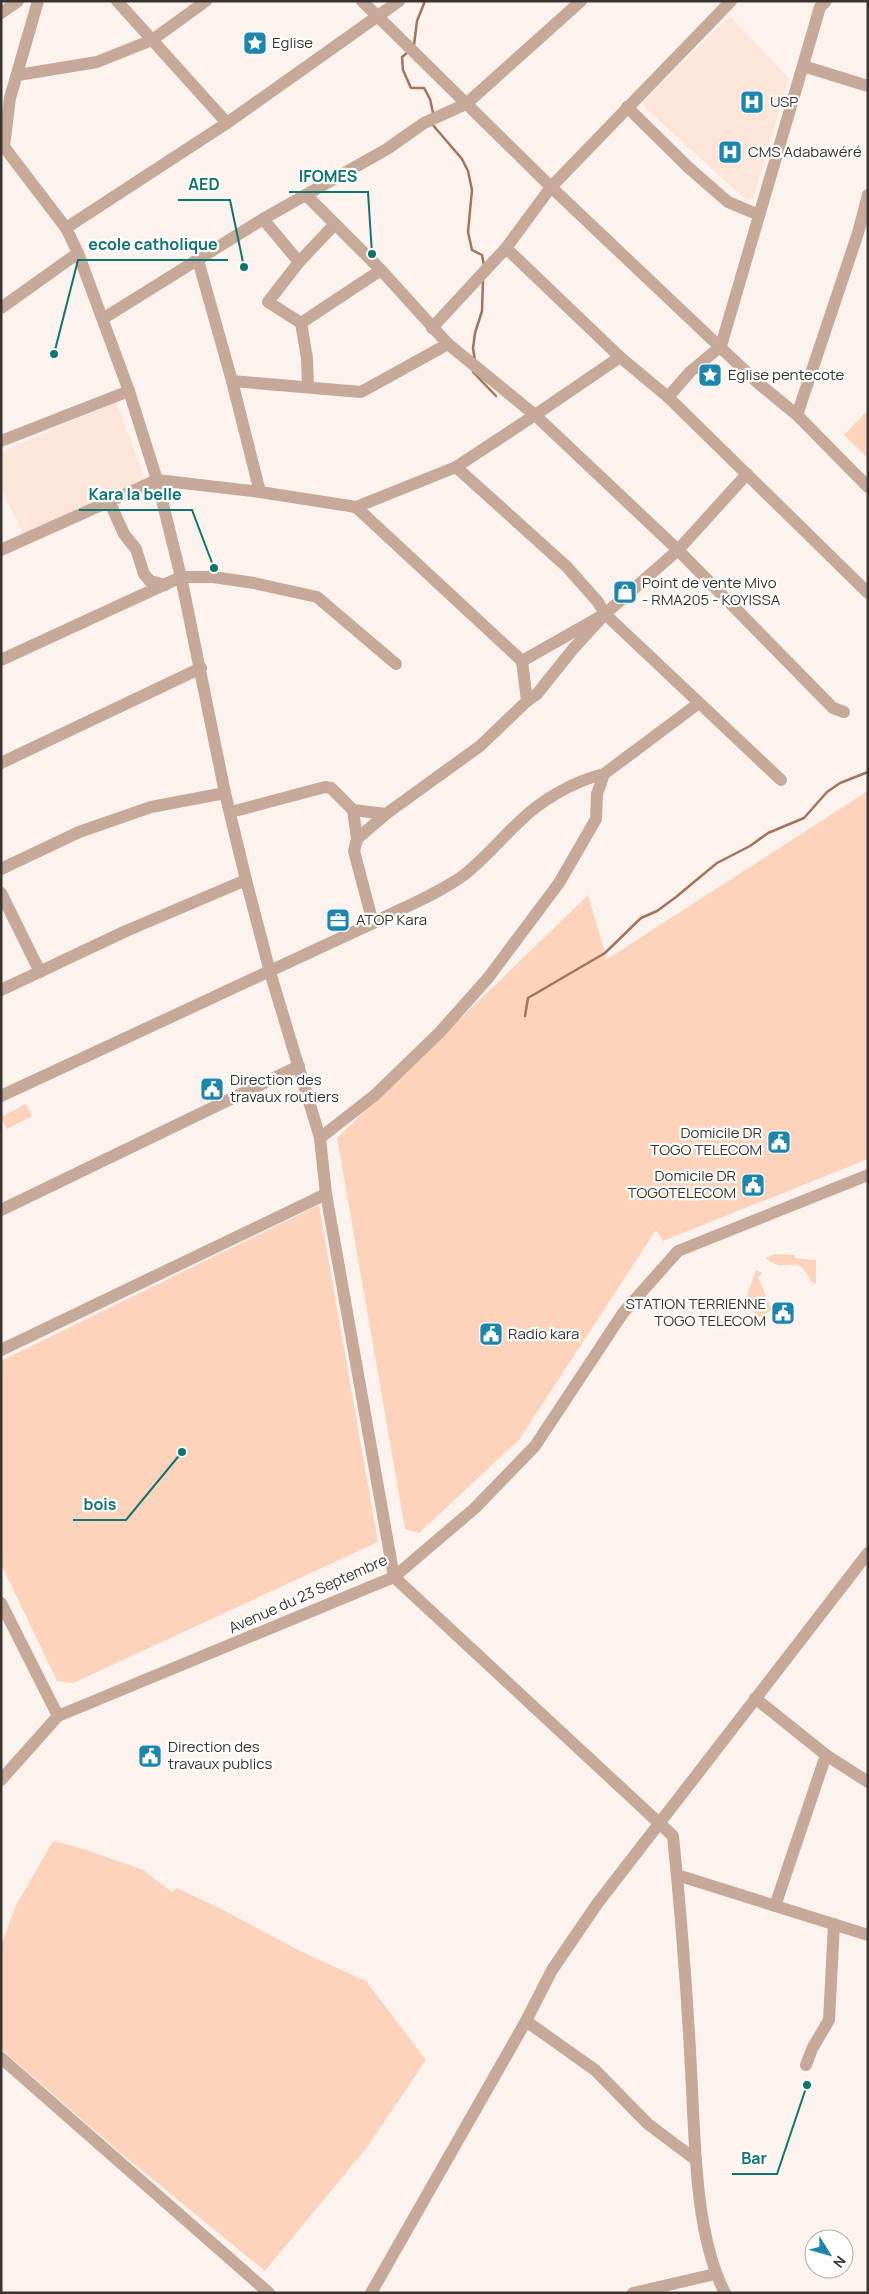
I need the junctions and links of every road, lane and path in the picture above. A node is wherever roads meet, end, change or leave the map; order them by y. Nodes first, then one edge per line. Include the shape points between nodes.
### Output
1 (18, 1) edge
2 (38, 1) edge
3 (117, 1) edge
4 (206, 1) edge
5 (362, 1) edge
6 (399, 1) edge
7 (731, 1) edge
8 (821, 3) edge
9 (573, 4) edge
10 (1, 13) edge
11 (378, 18) junction
12 (152, 40) junction
13 (803, 66) junction
14 (18, 75) junction
15 (868, 86) edge
16 (466, 104) junction
17 (627, 107) junction
18 (226, 123) junction
19 (2, 145) edge
20 (551, 187) junction
21 (868, 195) edge
22 (306, 196) junction
23 (759, 215) junction
24 (263, 219) junction
25 (335, 224) junction
26 (66, 228) junction
27 (858, 233) junction
28 (868, 244) edge
29 (506, 248) junction
30 (78, 253) junction
31 (198, 260) junction
32 (299, 262) junction
33 (381, 270) junction
34 (4, 301) edge
35 (104, 318) junction
36 (301, 323) junction
37 (432, 328) junction
38 (448, 344) junction
39 (721, 346) junction
40 (620, 357) junction
41 (232, 381) junction
42 (308, 386) junction
43 (129, 390) junction
44 (668, 397) junction
45 (535, 415) junction
46 (797, 415) junction
47 (1, 441) edge
48 (456, 467) junction
49 (747, 474) junction
50 (157, 480) junction
51 (868, 487) edge
52 (260, 492) junction
53 (110, 503) junction
54 (356, 507) junction
55 (1, 550) edge
56 (678, 550) junction
57 (181, 577) junction
58 (165, 584) junction
59 (868, 593) edge
60 (605, 614) junction
61 (1, 660) edge
62 (522, 661) junction
63 (396, 664) dead end
64 (201, 668) junction
65 (527, 701) junction
66 (699, 703) junction
67 (844, 712) dead end
68 (1, 763) edge
69 (604, 774) junction
70 (781, 780) dead end
71 (225, 793) junction
72 (353, 810) junction
73 (231, 812) junction
74 (386, 814) junction
75 (357, 839) junction
76 (1, 870) edge
77 (246, 880) junction
78 (1, 893) edge
79 (373, 922) junction
80 (40, 972) junction
81 (270, 972) junction
82 (1, 990) edge
83 (298, 1066) junction
84 (1, 1096) edge
85 (320, 1138) junction
86 (868, 1175) edge
87 (326, 1194) junction
88 (1, 1210) edge
89 (1, 1350) edge
90 (868, 1553) edge
91 (394, 1577) junction
92 (1, 1602) edge
93 (755, 1698) junction
94 (58, 1716) junction
95 (826, 1755) junction
96 (1, 1780) edge
97 (868, 1782) edge
98 (661, 1822) junction
99 (678, 1876) junction
100 (775, 1906) junction
101 (834, 1924) junction
102 (868, 1935) edge
103 (526, 2021) junction
104 (1, 2058) edge
105 (806, 2065) dead end
106 (696, 2160) junction
107 (715, 2274) junction
108 (270, 2293) edge
109 (371, 2293) edge
110 (633, 2293) edge
111 (725, 2293) edge

1 - 10 street
2 - 14 street
3 - 12 street
4 - 12 street
5 - 11 street
6 - 11 street
7 - 17 street
8 - 13 street
9 - 16 street
11 - 16 street
11 - 18 street
12 - 14 street via 97,62
12 - 18 street
13 - 15 street
13 - 23 street
14 - 19 street via 10,98
16 - 20 street
16 - 22 street via 430,121 387,150
17 - 20 street
17 - 23 street via 728,202
18 - 26 street
19 - 26 street
20 - 29 street
20 - 39 street
21 - 27 street
22 - 24 street
22 - 25 street
23 - 39 street
24 - 31 street
24 - 32 street
25 - 32 street
25 - 33 street
26 - 30 street
27 - 28 street
27 - 46 street
29 - 37 street
29 - 40 street
30 - 34 street
30 - 35 street
31 - 35 street
31 - 41 street
32 - 36 street via 268,302
33 - 36 street
33 - 37 street
35 - 43 street
36 - 42 street
37 - 38 street
38 - 42 street via 361,392
38 - 45 street
39 - 44 street via 690,372
39 - 46 street
40 - 44 street
40 - 45 street
41 - 42 street
41 - 52 street
43 - 47 street
43 - 50 street
44 - 49 street
45 - 48 street
45 - 56 street
46 - 51 street
48 - 54 street
48 - 60 street via 567,568
49 - 56 street
49 - 59 street
50 - 52 street
50 - 53 street
50 - 57 street
52 - 54 street
53 - 55 street
53 - 58 street via 124,534 136,549 144,574 150,580
54 - 62 street
56 - 60 street
56 - 67 street via 815,691 833,708
57 - 58 street
57 - 63 street via 254,582 317,597
57 - 64 street
58 - 61 street
60 - 62 street
60 - 65 street via 537,694
60 - 66 street
62 - 65 street
64 - 68 street
64 - 71 street
65 - 74 street via 480,746
66 - 69 street
66 - 70 street
69 - 79 street via 593,776 544,801 463,876
69 - 85 street via 597,794 596,819 559,882 488,978 440,1032 374,1095
71 - 73 street
71 - 76 street via 151,806 79,832
72 - 73 street via 332,788 325,787
72 - 74 street
72 - 75 street
73 - 77 street
74 - 75 street
75 - 79 street via 354,851
77 - 80 street
77 - 81 street
78 - 80 street
79 - 81 street
80 - 82 street
81 - 83 street
81 - 84 street
83 - 85 street
83 - 88 street
85 - 87 street
86 - 91 street, Avenue du 23 Septembre via 678,1251 623,1313 536,1446 475,1508
87 - 89 street
87 - 91 street
90 - 93 street
91 - 94 street, Avenue du 23 Septembre
91 - 98 street
92 - 94 street
93 - 95 street
93 - 98 street
94 - 96 street, Avenue du 23 Septembre
95 - 97 street
95 - 100 street
98 - 99 street via 673,1836
98 - 103 street via 597,1904 552,1970
99 - 100 street
99 - 106 street
100 - 101 street
101 - 102 street
101 - 105 street via 829,2020
103 - 106 street via 595,2070 648,2124
103 - 109 street
104 - 108 street
106 - 107 street via 706,2240
107 - 110 street
107 - 111 street

